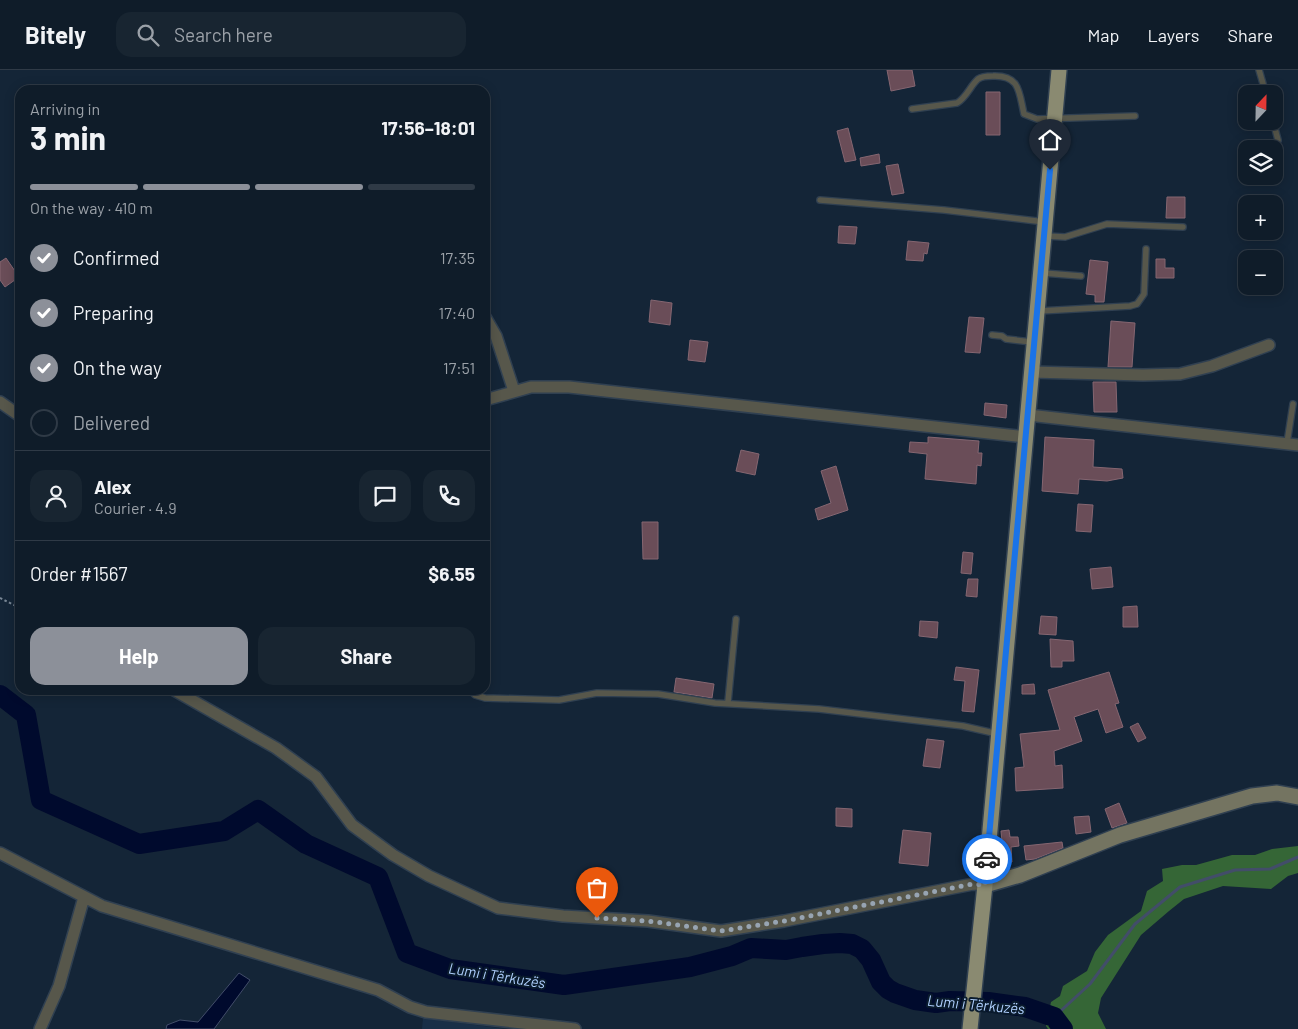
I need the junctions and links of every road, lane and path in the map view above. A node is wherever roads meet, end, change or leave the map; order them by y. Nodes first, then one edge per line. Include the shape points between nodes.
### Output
1 (1059, 70) edge
2 (1259, 70) edge
3 (1263, 85) edge
4 (912, 109) dead end
5 (1135, 116) dead end
6 (1054, 119) junction
7 (1275, 130) edge
8 (1278, 140) dead end
9 (820, 200) dead end
10 (1183, 227) dead end
11 (1044, 229) junction
12 (1146, 249) dead end
13 (1041, 273) junction
14 (1081, 276) dead end
15 (1037, 311) junction
16 (490, 326) edge
17 (992, 335) dead end
18 (1034, 343) junction
19 (1269, 345) dead end
20 (1032, 372) junction
21 (514, 391) junction
22 (490, 398) edge
23 (0, 402) edge
24 (1293, 404) dead end
25 (15, 412) edge
26 (1028, 415) junction
27 (1026, 437) junction
28 (1292, 444) edge
29 (0, 598) edge
30 (15, 606) edge
31 (736, 619) dead end
32 (183, 695) edge
33 (475, 695) edge
34 (728, 702) junction
35 (998, 734) junction
36 (1298, 797) edge
37 (0, 853) edge
38 (985, 885) junction
39 (84, 897) junction
40 (40, 1029) edge
41 (575, 1029) edge
42 (970, 1029) edge

1 - 6 main road
2 - 3 lane
4 - 6 lane via 957,103 977,80 1001,76 1009,77 1018,89 1024,114 1037,119
5 - 6 lane
6 - 11 main road
7 - 8 lane
9 - 11 lane via 944,210
10 - 11 lane via 1107,224 1065,237
11 - 13 main road
12 - 15 lane via 1144,294 1137,304
13 - 14 lane
13 - 15 main road
15 - 18 main road
16 - 21 street
17 - 18 lane
18 - 20 main road
19 - 20 street via 1180,374
20 - 26 main road
21 - 22 street
21 - 27 street via 531,386 569,387
23 - 25 street
24 - 28 lane
26 - 27 main road
26 - 28 street
27 - 35 main road
29 - 30 path
31 - 34 lane
32 - 38 street via 276,748 316,777 352,826 393,854 429,876 498,908 721,931 973,884
33 - 34 lane via 559,700 591,694 658,694
34 - 35 lane via 963,726
35 - 38 main road
36 - 38 street via 1277,793 1252,796 1120,836 1020,875
37 - 39 street
38 - 42 main road
39 - 40 street via 59,986
39 - 41 street via 102,906 378,990 416,1010

